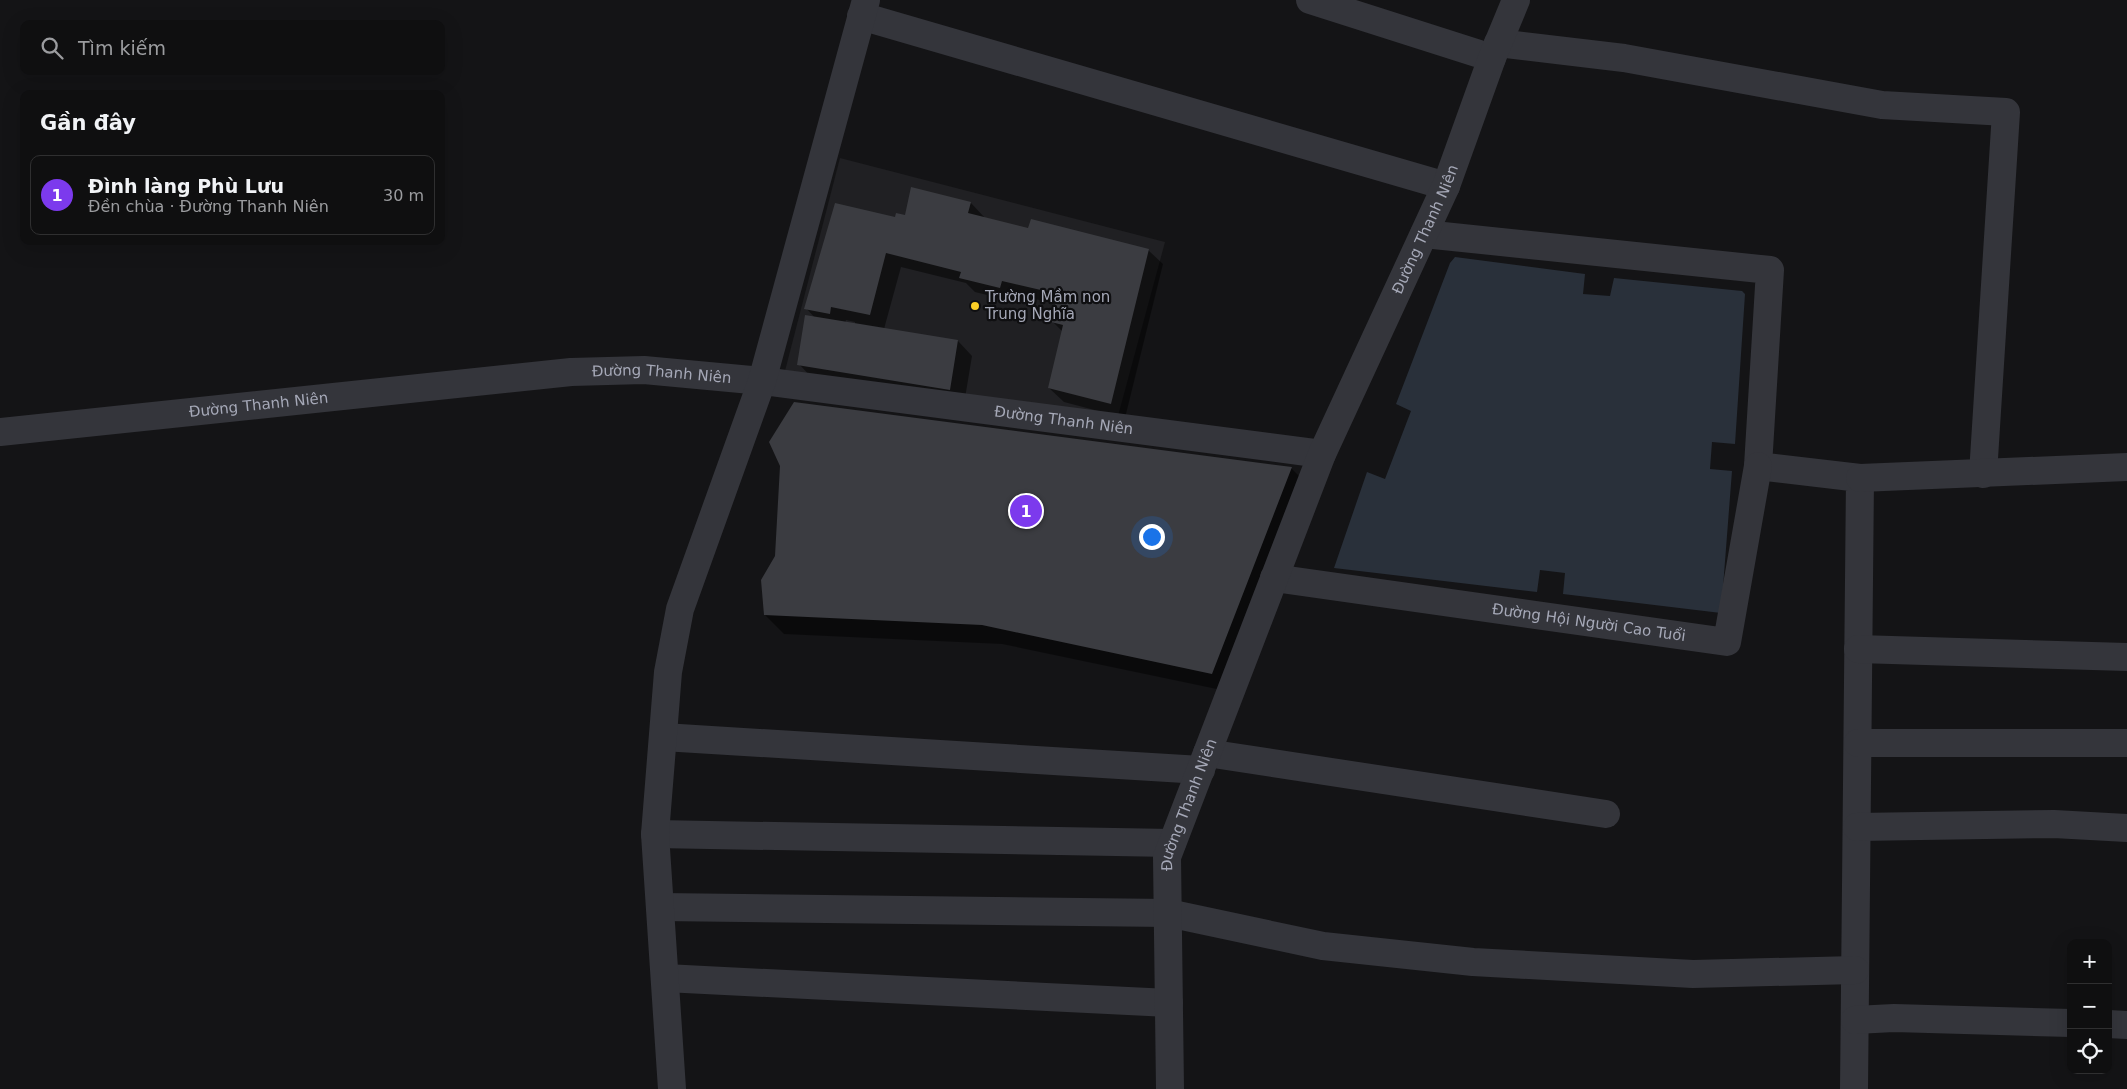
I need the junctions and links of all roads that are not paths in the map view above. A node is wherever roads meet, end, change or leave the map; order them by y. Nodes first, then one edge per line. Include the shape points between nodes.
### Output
1 (1310, 0) edge
2 (1516, 0) edge
3 (864, 8) edge
4 (1495, 51) junction
5 (1446, 186) junction
6 (1424, 234) junction
7 (762, 381) junction
8 (0, 432) edge
9 (1322, 454) junction
10 (1758, 466) junction
11 (2127, 467) edge
12 (1983, 474) junction
13 (1860, 478) junction
14 (1274, 578) junction
15 (1858, 649) junction
16 (2127, 657) edge
17 (663, 737) junction
18 (1858, 743) junction
19 (2127, 743) edge
20 (1204, 761) junction
21 (1606, 814) dead end
22 (1857, 827) junction
23 (2127, 828) edge
24 (655, 834) junction
25 (1172, 843) junction
26 (660, 907) junction
27 (1168, 913) junction
28 (1855, 970) junction
29 (665, 978) junction
30 (1169, 1003) junction
31 (1855, 1020) junction
32 (2067, 1023) edge
33 (2112, 1024) edge
34 (2127, 1025) edge
35 (672, 1089) edge
36 (1170, 1089) edge
37 (1854, 1089) edge

1 - 4 street
2 - 4 street, Đường Thanh Niên
3 - 5 street
3 - 7 street
4 - 5 street, Đường Thanh Niên
4 - 12 street via 1624,58 1882,105 2006,112
5 - 6 street, Đường Thanh Niên
6 - 9 street, Đường Thanh Niên
6 - 10 street via 1770,270
7 - 8 street, Đường Thanh Niên via 644,370 571,372
7 - 9 street, Đường Thanh Niên
7 - 17 street via 680,609 668,672
9 - 14 street, Đường Thanh Niên
10 - 13 street
10 - 14 street, Đường Hội Người Cao Tuổi via 1727,642
11 - 12 street
12 - 13 street
13 - 15 street
14 - 20 street, Đường Thanh Niên
15 - 16 street
15 - 18 street
17 - 20 street
17 - 24 street
18 - 19 street
18 - 22 street
20 - 21 street
20 - 25 street, Đường Thanh Niên
22 - 23 street via 2054,824
22 - 28 street
24 - 25 street
24 - 26 street
25 - 27 street, Đường Thanh Niên via 1167,857
26 - 27 street
26 - 29 street
27 - 28 street via 1323,946 1473,962 1693,974
27 - 30 street, Đường Thanh Niên
28 - 31 street
29 - 30 street
29 - 35 street
30 - 36 street, Đường Thanh Niên
31 - 32 street via 1894,1018
31 - 37 street
33 - 34 street

